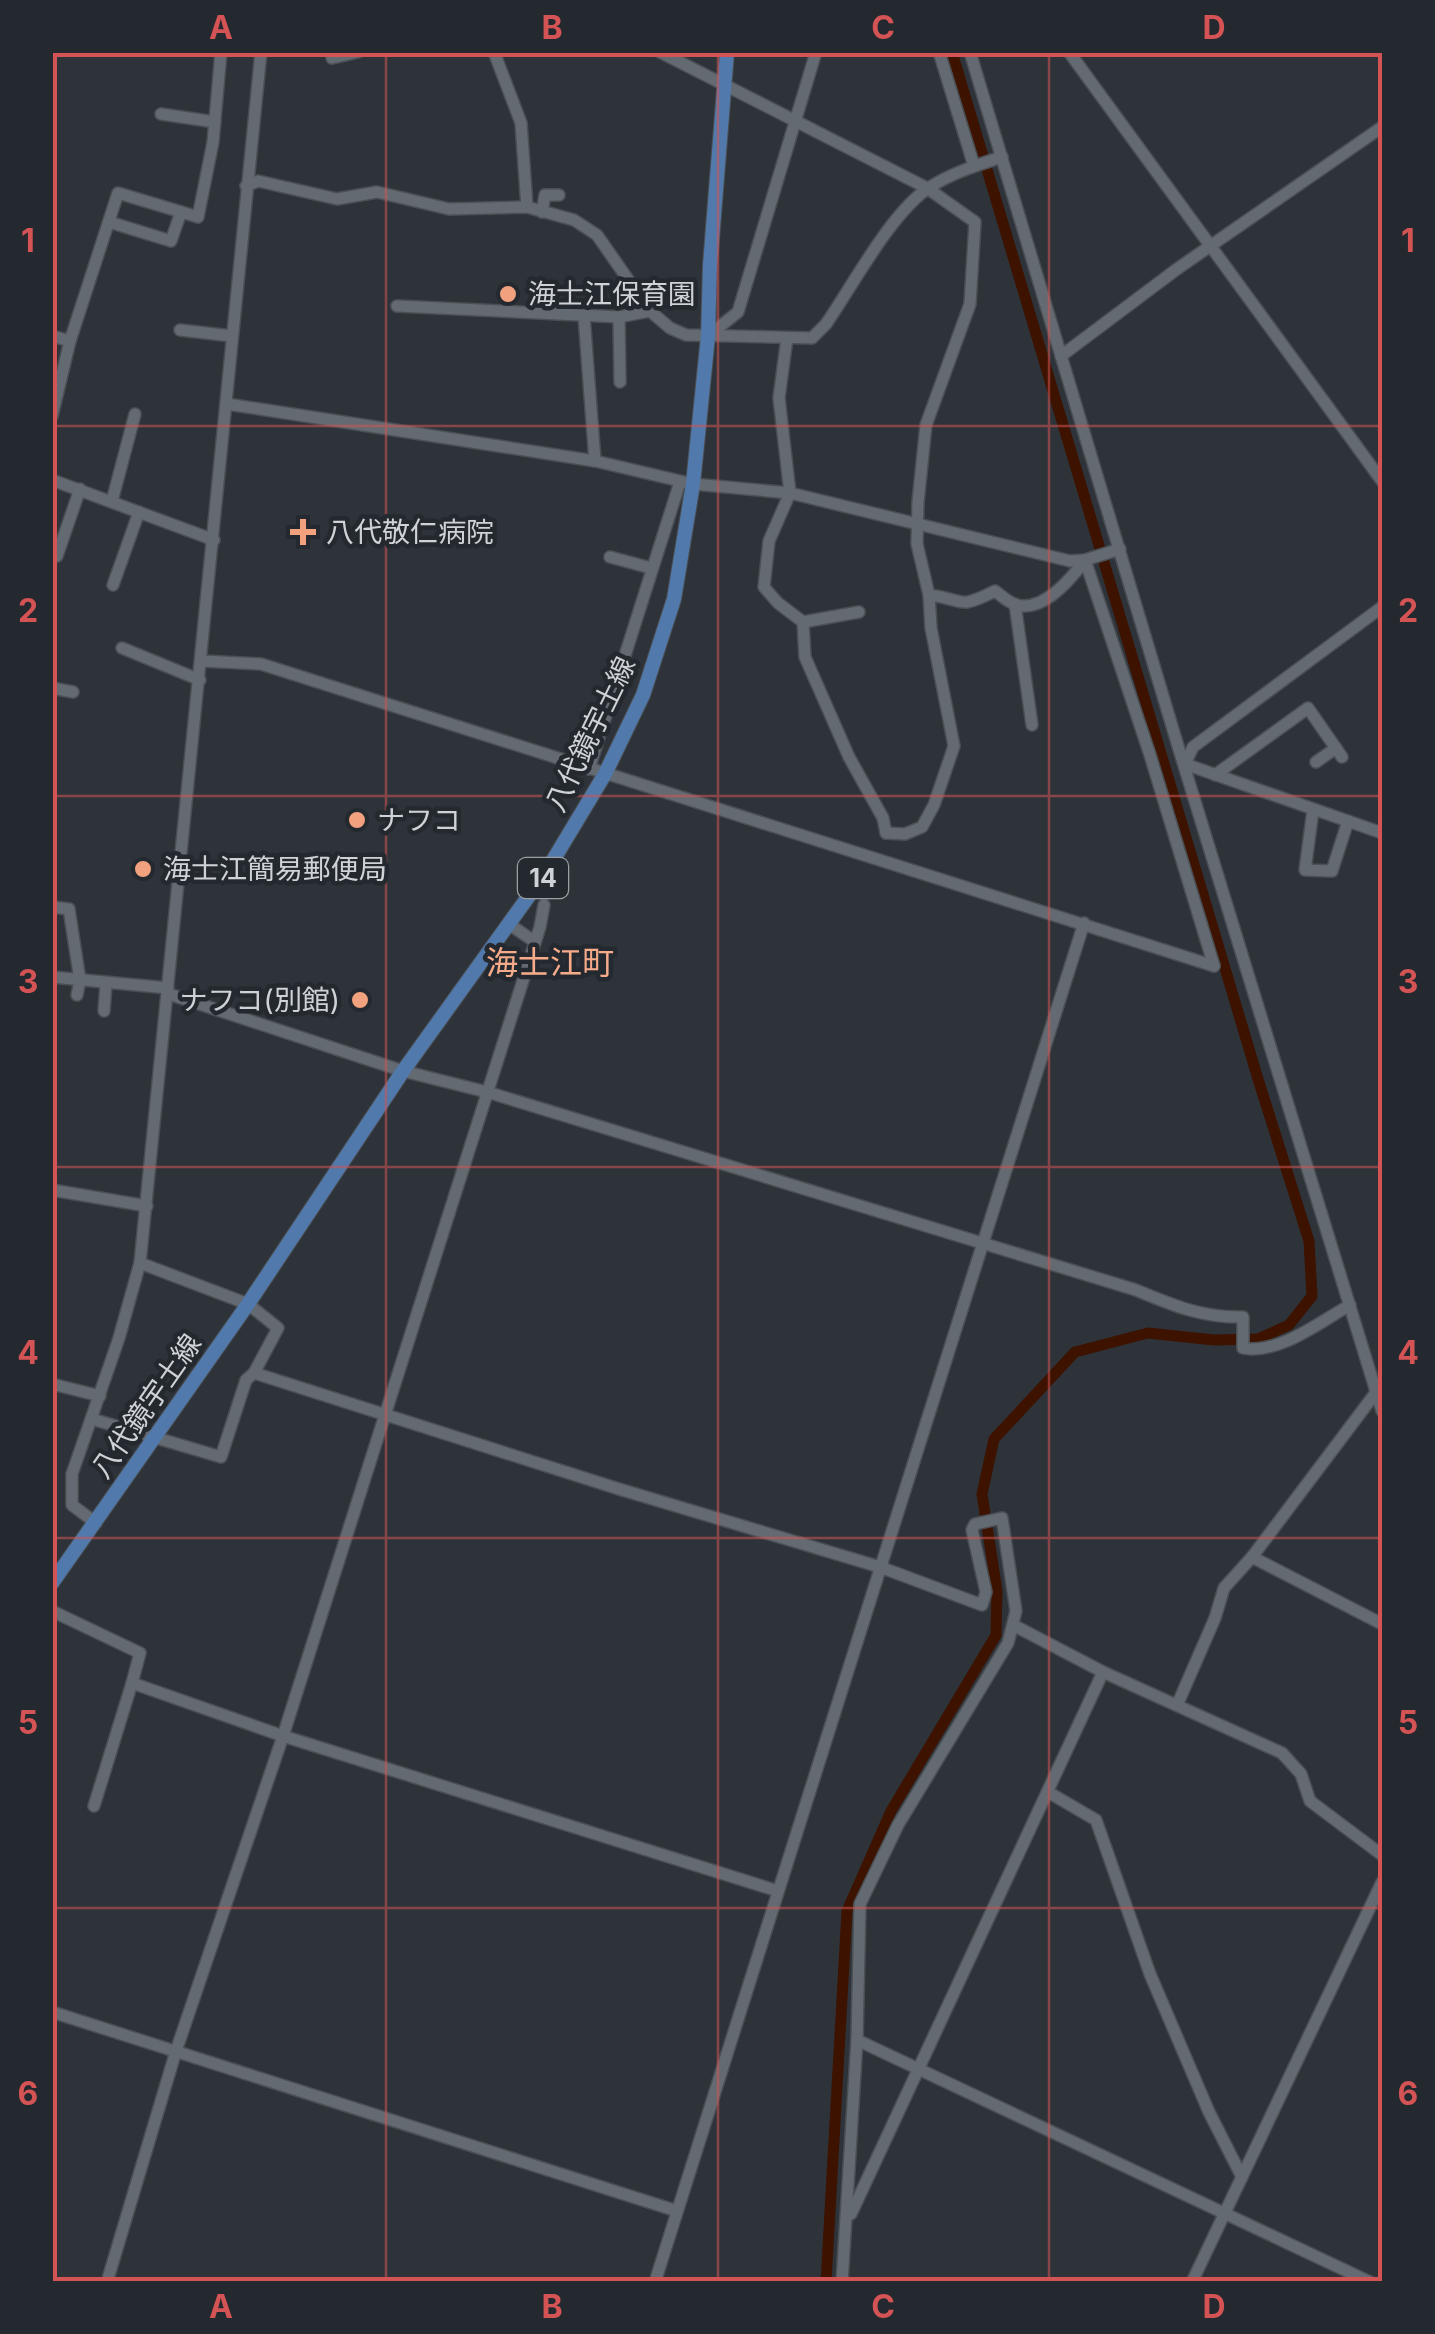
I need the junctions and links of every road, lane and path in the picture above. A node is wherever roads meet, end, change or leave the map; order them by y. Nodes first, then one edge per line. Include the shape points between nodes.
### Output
1 (221, 52) edge
2 (260, 52) edge
3 (358, 52) edge
4 (494, 52) edge
5 (660, 52) edge
6 (727, 52) edge
7 (816, 52) edge
8 (940, 52) edge
9 (970, 52) edge
10 (1069, 52) edge
11 (332, 58) dead end
12 (726, 87) junction
13 (161, 114) dead end
14 (794, 120) junction
15 (215, 122) junction
16 (1382, 126) edge
17 (1001, 157) junction
18 (975, 166) junction
19 (246, 186) junction
20 (927, 188) junction
21 (559, 194) dead end
22 (526, 207) junction
23 (181, 212) junction
24 (542, 212) junction
25 (109, 222) junction
26 (1210, 246) junction
27 (397, 306) dead end
28 (650, 311) junction
29 (584, 316) junction
30 (619, 317) junction
31 (180, 330) dead end
32 (52, 336) edge
33 (232, 336) junction
34 (708, 336) junction
35 (787, 338) junction
36 (70, 342) junction
37 (1061, 356) junction
38 (620, 382) dead end
39 (227, 404) junction
40 (135, 414) dead end
41 (52, 416) edge
42 (594, 461) junction
43 (52, 480) edge
44 (1382, 481) edge
45 (686, 483) junction
46 (80, 489) junction
47 (790, 493) junction
48 (112, 500) junction
49 (139, 512) junction
50 (919, 524) junction
51 (214, 540) junction
52 (1120, 550) junction
53 (57, 556) dead end
54 (610, 558) dead end
55 (1085, 560) junction
56 (651, 568) junction
57 (113, 585) dead end
58 (929, 595) junction
59 (1015, 604) junction
60 (1382, 607) edge
61 (859, 612) dead end
62 (803, 622) junction
63 (122, 648) dead end
64 (202, 661) junction
65 (200, 680) junction
66 (52, 688) edge
67 (73, 692) dead end
68 (1032, 725) dead end
69 (1316, 762) dead end
70 (1185, 764) junction
71 (589, 768) junction
72 (605, 774) junction
73 (1215, 776) junction
74 (1313, 810) junction
75 (1348, 821) junction
76 (1382, 832) edge
77 (886, 834) junction
78 (870, 856) junction
79 (544, 904) dead end
80 (52, 907) edge
81 (1084, 922) junction
82 (509, 924) junction
83 (535, 942) junction
84 (52, 976) edge
85 (80, 980) junction
86 (106, 984) junction
87 (168, 991) junction
88 (76, 995) dead end
89 (104, 1011) dead end
90 (404, 1071) junction
91 (487, 1092) junction
92 (52, 1190) edge
93 (147, 1206) junction
94 (983, 1244) junction
95 (140, 1262) junction
96 (248, 1304) junction
97 (1350, 1305) junction
98 (254, 1373) junction
99 (52, 1384) edge
100 (1377, 1391) junction
101 (100, 1396) junction
102 (1382, 1408) edge
103 (384, 1414) junction
104 (92, 1419) junction
105 (156, 1436) junction
106 (96, 1524) junction
107 (1252, 1558) junction
108 (880, 1567) junction
109 (52, 1583) edge
110 (52, 1612) edge
111 (1013, 1624) junction
112 (1382, 1624) edge
113 (1104, 1672) junction
114 (132, 1683) junction
115 (1178, 1703) junction
116 (283, 1736) junction
117 (1048, 1792) junction
118 (94, 1806) dead end
119 (1382, 1855) edge
120 (1382, 1882) edge
121 (778, 1891) junction
122 (52, 2012) edge
123 (857, 2040) junction
124 (176, 2051) junction
125 (919, 2069) junction
126 (1242, 2177) junction
127 (677, 2211) junction
128 (1224, 2214) junction
129 (847, 2222) junction
130 (107, 2282) edge
131 (655, 2282) edge
132 (842, 2282) edge
133 (1192, 2282) edge
134 (1370, 2282) edge

1 - 15 street
2 - 19 street
3 - 11 street
4 - 22 street via 522,122
5 - 12 street
6 - 12 main road, 八代鏡宇土線 / 14
7 - 14 street
8 - 18 street
9 - 17 street
10 - 26 street
12 - 14 street
12 - 34 main road, 八代鏡宇土線 / 14
13 - 15 street
14 - 20 street
14 - 34 street via 738,312
15 - 23 street via 198,217
16 - 26 street
17 - 18 street
17 - 37 street
18 - 20 street
19 - 22 street via 258,181 336,199 377,192 449,209
19 - 33 street
20 - 35 street via 904,210 826,324 812,338
20 - 50 street via 974,222 975,260 965,322 926,425
21 - 24 street via 545,194
22 - 24 street
23 - 25 street via 118,193
23 - 25 street via 173,244
24 - 28 street via 597,235
25 - 36 street
26 - 37 street
26 - 44 street
27 - 29 street
28 - 30 street
28 - 34 street via 686,336
29 - 30 street
29 - 42 street
30 - 38 street
31 - 33 street
32 - 36 street
33 - 39 street
34 - 35 street
34 - 45 main road, 八代鏡宇土線 / 14
35 - 47 street via 779,398
36 - 41 street
37 - 52 street
39 - 42 street
39 - 51 street
40 - 48 street
42 - 45 street
43 - 46 street
45 - 47 street
45 - 56 street
45 - 72 main road, 八代鏡宇土線 / 14 via 674,600 642,695
46 - 48 street
46 - 53 street
47 - 50 street
47 - 62 street via 770,540 764,587
48 - 49 street
49 - 51 street
49 - 57 street
50 - 55 street
50 - 58 street
51 - 64 street
52 - 55 street
52 - 70 street
54 - 56 street
55 - 59 street via 1037,604
55 - 81 street via 1214,966
56 - 71 street
58 - 59 street via 960,604 995,591
58 - 77 street via 954,746 922,828
59 - 68 street
60 - 70 street via 1193,746
61 - 62 street
62 - 77 street via 805,657
63 - 65 street
64 - 65 street
64 - 71 street via 261,664
65 - 87 street
66 - 67 street
69 - 73 street via 1339,752 1308,708
70 - 73 street
70 - 97 street
71 - 72 street
72 - 78 street
72 - 82 main road, 八代鏡宇土線 / 14
73 - 74 street
74 - 75 street
74 - 75 street via 1305,870 1332,872
75 - 76 street
77 - 78 street
78 - 81 street
79 - 83 street
80 - 85 street via 69,909
81 - 94 street
82 - 83 street
82 - 90 main road, 八代鏡宇土線 / 14
83 - 91 street
84 - 85 street
85 - 86 street
85 - 88 street
86 - 87 street
86 - 89 street
87 - 90 street
87 - 93 street
90 - 91 street
90 - 96 main road, 八代鏡宇土線 / 14
91 - 94 street
91 - 103 street
92 - 93 street
93 - 95 street
94 - 97 street via 1194,1314 1243,1317 1243,1348 1256,1351
94 - 108 street
95 - 96 street
95 - 101 street
96 - 98 street via 278,1328
96 - 105 main road, 八代鏡宇土線 / 14
97 - 100 street
98 - 103 street
98 - 105 street via 221,1458
99 - 101 street
100 - 102 street
100 - 107 street
101 - 104 street
103 - 108 street
103 - 116 street
104 - 105 street
104 - 106 street via 70,1491 72,1505
105 - 106 main road, 八代鏡宇土線 / 14
106 - 109 main road, 八代鏡宇土線 / 14
107 - 112 street
107 - 115 street via 1224,1588
108 - 111 street via 982,1605 986,1592 972,1530 1002,1518
108 - 121 street
110 - 114 street via 140,1653
111 - 113 street
111 - 123 street via 994,1671 898,1826 860,1904
113 - 115 street
113 - 117 street
114 - 116 street
114 - 118 street
115 - 119 street via 1282,1753 1301,1774 1310,1801
116 - 121 street
116 - 124 street
117 - 125 street
117 - 126 street via 1096,1820 1150,1974
120 - 126 street
121 - 127 street
122 - 124 street
123 - 125 street
123 - 129 street
124 - 127 street
124 - 130 street
125 - 128 street
125 - 129 street
126 - 128 street
127 - 131 street
128 - 133 street
128 - 134 street
129 - 132 street

